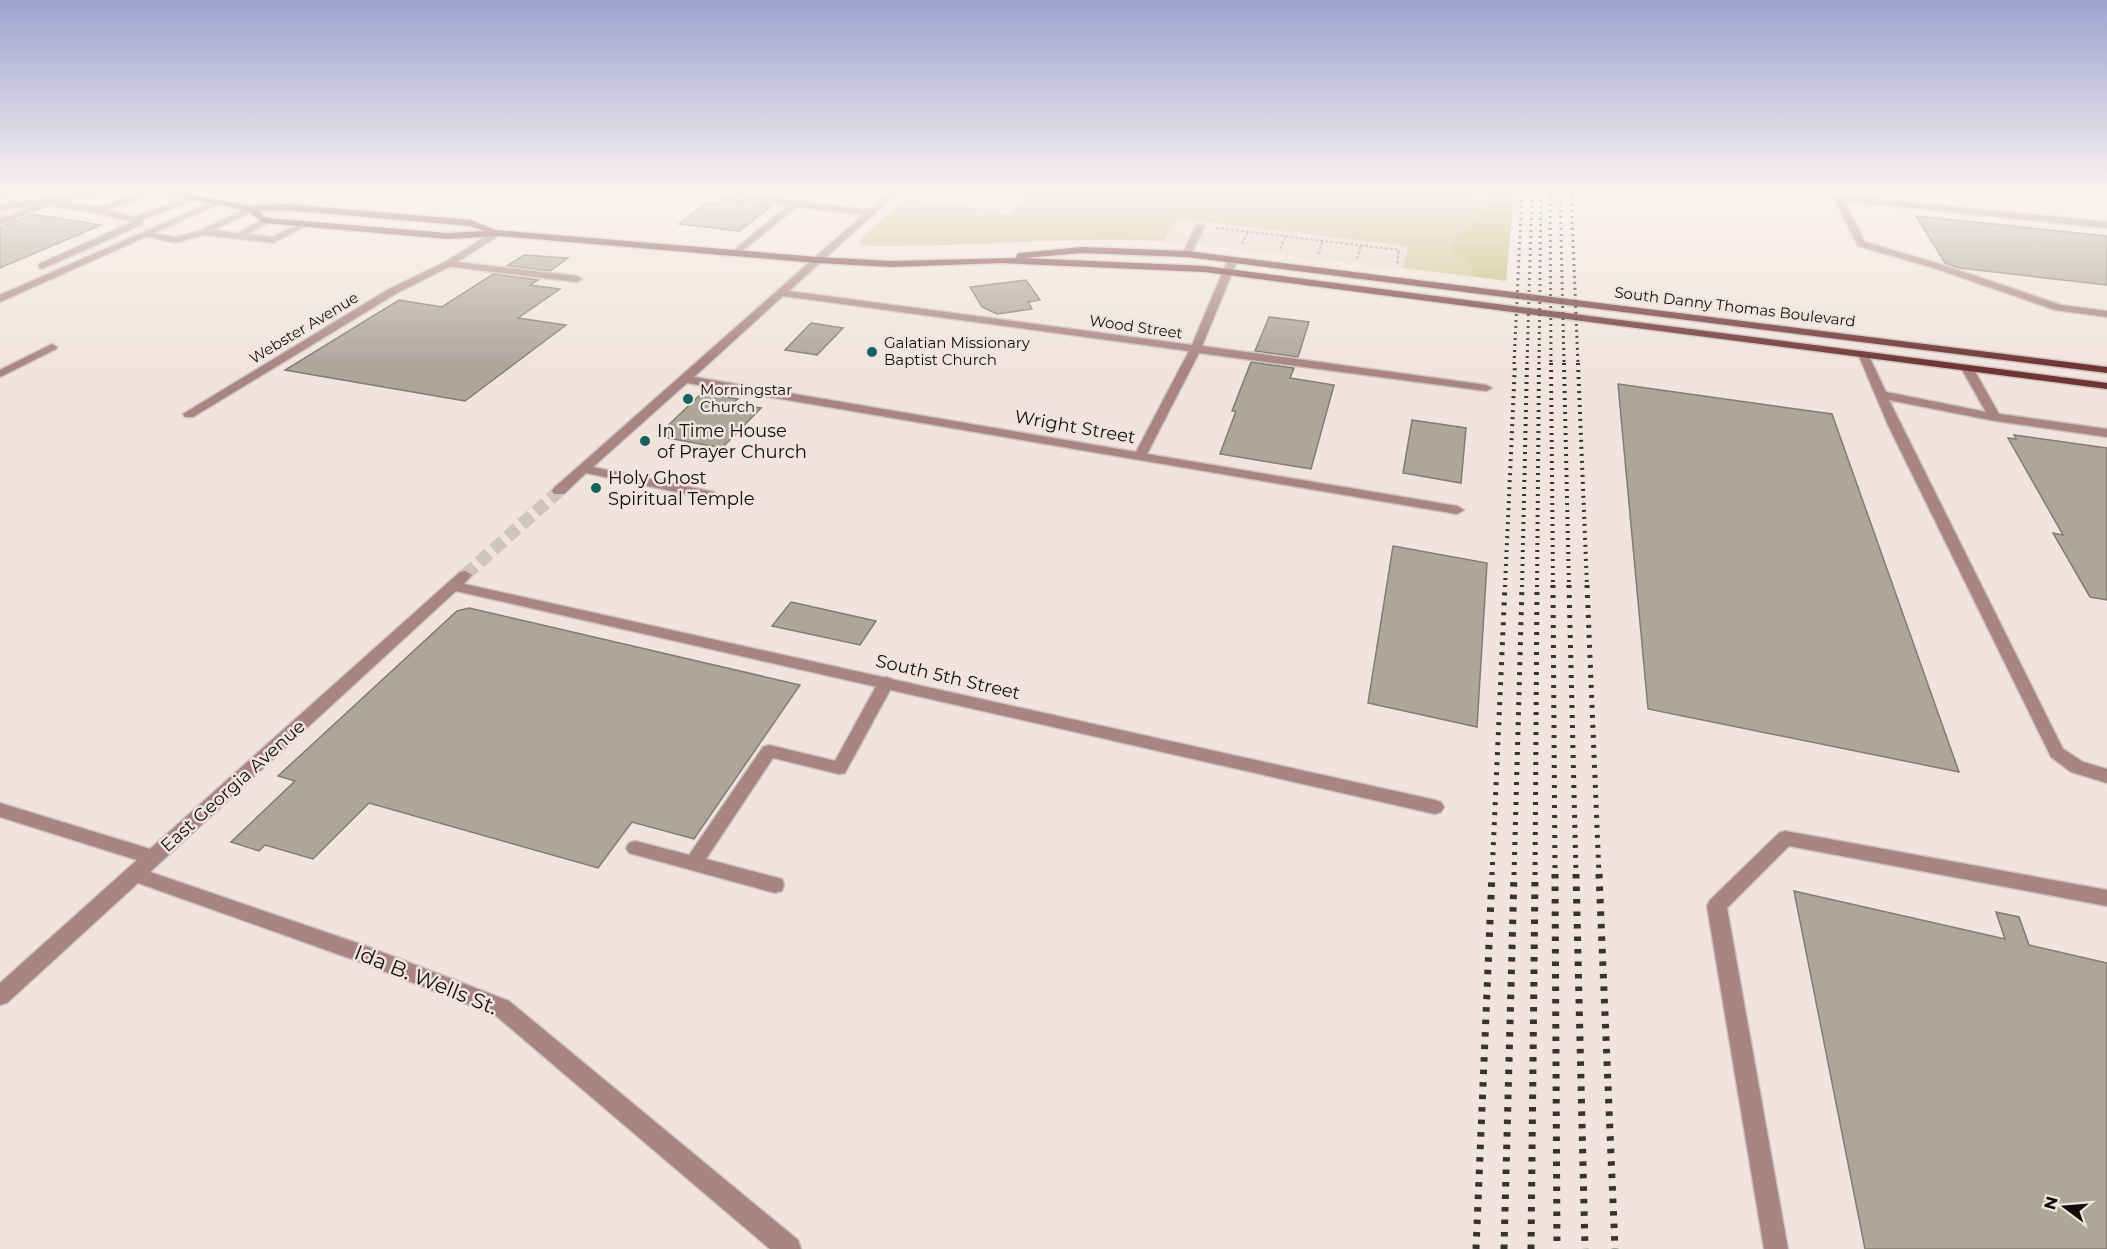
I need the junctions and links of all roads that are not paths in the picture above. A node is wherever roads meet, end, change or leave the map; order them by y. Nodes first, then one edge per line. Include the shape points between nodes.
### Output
1 (77, 250) edge
2 (111, 250) edge
3 (470, 250) edge
4 (703, 250) edge
5 (738, 250) edge
6 (829, 250) edge
7 (1189, 250) edge
8 (1883, 250) edge
9 (735, 253) junction
10 (1187, 254) junction
11 (1233, 259) junction
12 (818, 260) junction
13 (1000, 260) junction
14 (448, 264) junction
15 (42, 266) dead end
16 (1228, 271) junction
17 (577, 279) dead end
18 (783, 293) junction
19 (0, 299) edge
20 (2107, 314) edge
21 (52, 347) dead end
22 (1195, 350) junction
23 (1863, 354) junction
24 (1967, 368) junction
25 (2107, 370) edge
26 (0, 374) edge
27 (686, 379) junction
28 (2107, 386) edge
29 (1486, 388) dead end
30 (1881, 395) junction
31 (189, 414) dead end
32 (1995, 417) junction
33 (2107, 433) edge
34 (1140, 456) junction
35 (583, 469) junction
36 (558, 491) tunnel mouth
37 (709, 495) dead end
38 (1457, 510) dead end
39 (459, 580) joint
40 (886, 683) junction
41 (2107, 776) edge
42 (1435, 807) dead end
43 (0, 810) edge
44 (635, 848) dead end
45 (154, 858) junction
46 (693, 863) junction
47 (134, 874) junction
48 (775, 885) dead end
49 (2107, 898) edge
50 (0, 996) edge
51 (789, 1249) edge
52 (1776, 1249) edge

1 - 15 street
2 - 19 street
3 - 14 street, Webster Avenue
4 - 9 main road, South Danny Thomas Boulevard
5 - 9 street
6 - 12 street
7 - 10 street
8 - 20 street via 2059,308
9 - 12 main road, South Danny Thomas Boulevard
10 - 11 main road, South Danny Thomas Boulevard
10 - 13 main road, South Danny Thomas Boulevard via 1043,252
11 - 16 street
11 - 25 main road, South Danny Thomas Boulevard
12 - 13 main road, South Danny Thomas Boulevard via 892,264
12 - 18 street
13 - 16 main road, South Danny Thomas Boulevard
14 - 17 street
14 - 31 street, Webster Avenue via 393,291
16 - 22 street
16 - 23 main road, South Danny Thomas Boulevard
18 - 22 street, Wood Street
18 - 27 street
21 - 26 street
22 - 29 street, Wood Street
22 - 34 street
23 - 24 main road, South Danny Thomas Boulevard
23 - 30 street
24 - 28 main road, South Danny Thomas Boulevard
24 - 32 street
27 - 34 street, Wright Street
27 - 35 street
30 - 32 street
30 - 41 street via 2056,753 2077,767
32 - 33 street
34 - 38 street, Wright Street
35 - 36 street
35 - 37 street
39 - 40 street, South 5th Street
39 - 45 street, East Georgia Avenue
40 - 42 street, South 5th Street
40 - 46 street via 839,768 769,752
43 - 45 street
44 - 46 street
45 - 47 street, East Georgia Avenue
46 - 48 street
47 - 50 street, East Georgia Avenue
47 - 51 street, Ida B. Wells St. via 366,955 502,1008
49 - 52 street via 1785,838 1717,906

